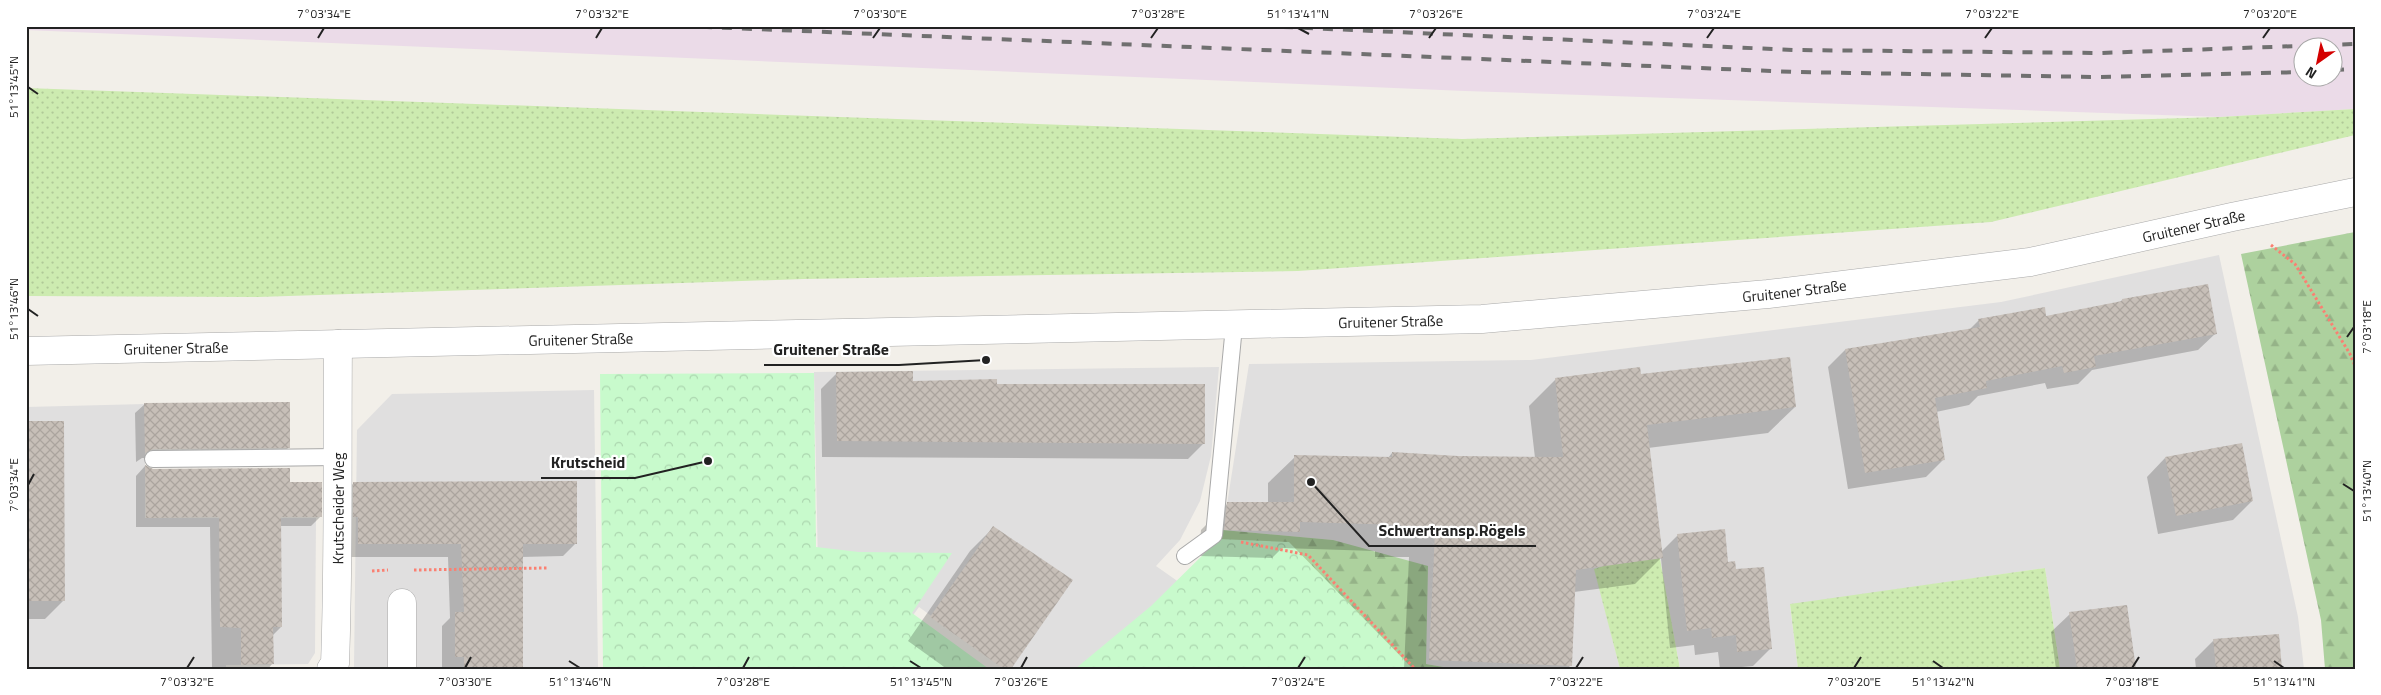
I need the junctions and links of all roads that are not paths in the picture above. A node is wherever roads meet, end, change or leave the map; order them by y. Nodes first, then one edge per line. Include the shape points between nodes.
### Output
1 (2355, 192) edge
2 (1234, 326) junction
3 (338, 344) junction
4 (26, 351) edge
5 (337, 457) junction
6 (153, 459) dead end
7 (1185, 556) dead end
8 (402, 603) dead end
9 (331, 669) edge
10 (402, 669) edge

1 - 2 street, Gruitener Straße via 2030,262 1768,294 1482,319
2 - 3 street, Gruitener Straße
2 - 7 lane via 1214,535
3 - 4 street, Gruitener Straße
3 - 5 street, Krutscheider Weg
5 - 6 lane
5 - 9 street, Krutscheider Weg via 339,571 335,664
8 - 10 street

